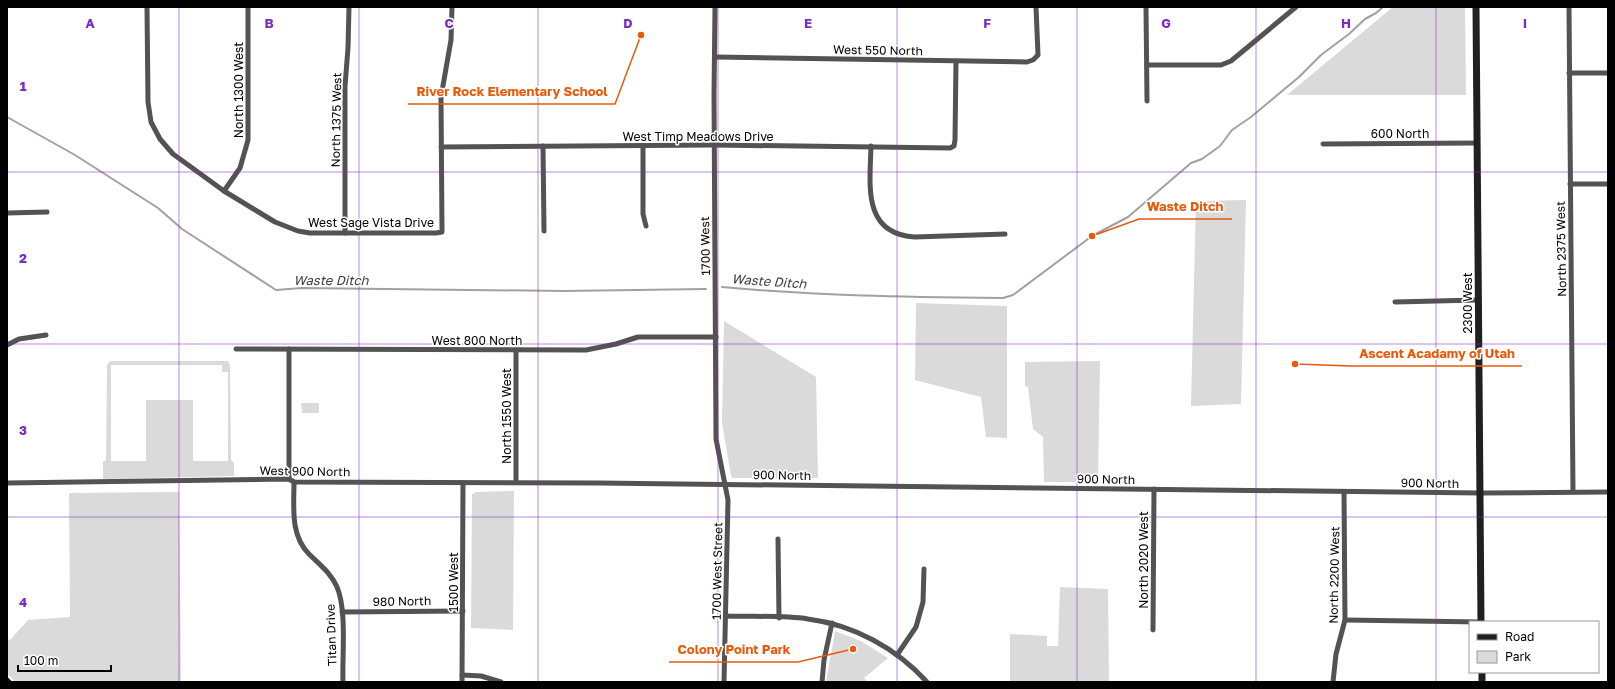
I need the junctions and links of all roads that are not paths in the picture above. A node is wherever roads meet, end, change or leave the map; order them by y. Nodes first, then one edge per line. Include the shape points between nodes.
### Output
1 (147, 7) edge
2 (248, 7) edge
3 (349, 7) edge
4 (452, 7) edge
5 (715, 7) edge
6 (1036, 7) edge
7 (1146, 7) edge
8 (1296, 7) edge
9 (1476, 7) edge
10 (1569, 7) edge
11 (715, 57) junction
12 (956, 61) junction
13 (1147, 65) junction
14 (1569, 73) junction
15 (1608, 73) edge
16 (1147, 101) dead end
17 (1477, 143) junction
18 (1323, 144) dead end
19 (714, 145) junction
20 (544, 146) junction
21 (643, 146) junction
22 (871, 146) junction
23 (441, 147) junction
24 (1570, 184) junction
25 (1608, 184) edge
26 (224, 192) junction
27 (47, 212) dead end
28 (7, 213) edge
29 (646, 226) dead end
30 (544, 231) dead end
31 (345, 233) junction
32 (1005, 234) dead end
33 (1478, 300) junction
34 (1395, 302) dead end
35 (46, 335) dead end
36 (716, 337) junction
37 (7, 345) edge
38 (236, 349) dead end
39 (289, 349) junction
40 (516, 350) junction
41 (288, 479) junction
42 (294, 482) junction
43 (516, 482) junction
44 (7, 483) edge
45 (463, 483) junction
46 (603, 483) joint
47 (726, 484) junction
48 (1154, 490) junction
49 (1344, 492) junction
50 (1574, 492) junction
51 (1608, 492) edge
52 (1480, 493) junction
53 (778, 539) dead end
54 (924, 570) dead end
55 (463, 611) junction
56 (342, 612) junction
57 (726, 616) junction
58 (779, 618) junction
59 (1344, 620) junction
60 (1481, 621) edge
61 (1469, 622) edge
62 (832, 623) junction
63 (1153, 630) dead end
64 (898, 655) junction
65 (462, 676) junction
66 (343, 682) edge
67 (462, 682) edge
68 (501, 682) edge
69 (724, 682) edge
70 (822, 682) edge
71 (927, 682) edge
72 (1333, 682) edge

1 - 26 street, West Sage Vista Drive via 148,102 151,122 160,139 173,154
2 - 26 street, North 1300 West via 248,140 240,168
3 - 31 street, North 1375 West via 345,86
4 - 23 street via 451,40 441,97
5 - 11 street, 1700 West
6 - 12 street, West 550 North via 1038,55 1033,60
7 - 13 street
8 - 13 street via 1231,60 1221,65
9 - 17 main road, 2300 West
10 - 14 street, North 2375 West
11 - 12 street, West 550 North
11 - 19 street, 1700 West
12 - 22 street, West Timp Meadows Drive via 954,146
13 - 16 street
14 - 15 street
14 - 24 street, North 2375 West
17 - 18 street, 600 North
17 - 33 main road, 2300 West
19 - 21 street, West Timp Meadows Drive
19 - 22 street, West Timp Meadows Drive
19 - 36 street, 1700 West
20 - 21 street, West Timp Meadows Drive
20 - 23 street, West Timp Meadows Drive
20 - 30 street
21 - 29 street via 643,214
22 - 32 street via 871,198 875,213 885,226 897,234 915,237
23 - 31 street, West Sage Vista Drive via 442,232
24 - 25 street
24 - 50 street, North 2375 West
26 - 31 street, West Sage Vista Drive via 287,227 310,233
27 - 28 street
33 - 34 street
33 - 52 main road, 2300 West
35 - 37 street via 19,338
36 - 40 street, West 800 North via 638,337 586,350
36 - 47 street, 1700 West via 716,439
38 - 39 street, West 800 North
39 - 40 street, West 800 North
39 - 41 street
40 - 43 street, North 1550 West
41 - 42 street, West 900 North
41 - 44 street, West 900 North
42 - 45 street, West 900 North
42 - 56 street, Titan Drive via 297,535 302,545 333,579 340,596
43 - 45 street, West 900 North
43 - 46 street, West 900 North
45 - 55 street, 1500 West
46 - 47 street, 900 North
47 - 48 street, 900 North
47 - 57 street, 1700 West Street
48 - 49 street, 900 North
48 - 63 street, North 2020 West
49 - 52 street, 900 North
49 - 59 street, North 2200 West
50 - 51 street, 900 North
50 - 52 street, 900 North
52 - 60 main road, 2300 West
53 - 58 street
54 - 64 street via 922,602 916,627
55 - 56 street, 980 North
55 - 65 street, 1500 West
56 - 66 street, Titan Drive
57 - 58 street
57 - 69 street, 1700 West Street
58 - 62 street via 807,618
59 - 61 street
59 - 72 street, North 2200 West
62 - 64 street via 863,633
62 - 70 street
64 - 71 street
65 - 67 street, 1500 West
65 - 68 street via 482,676

